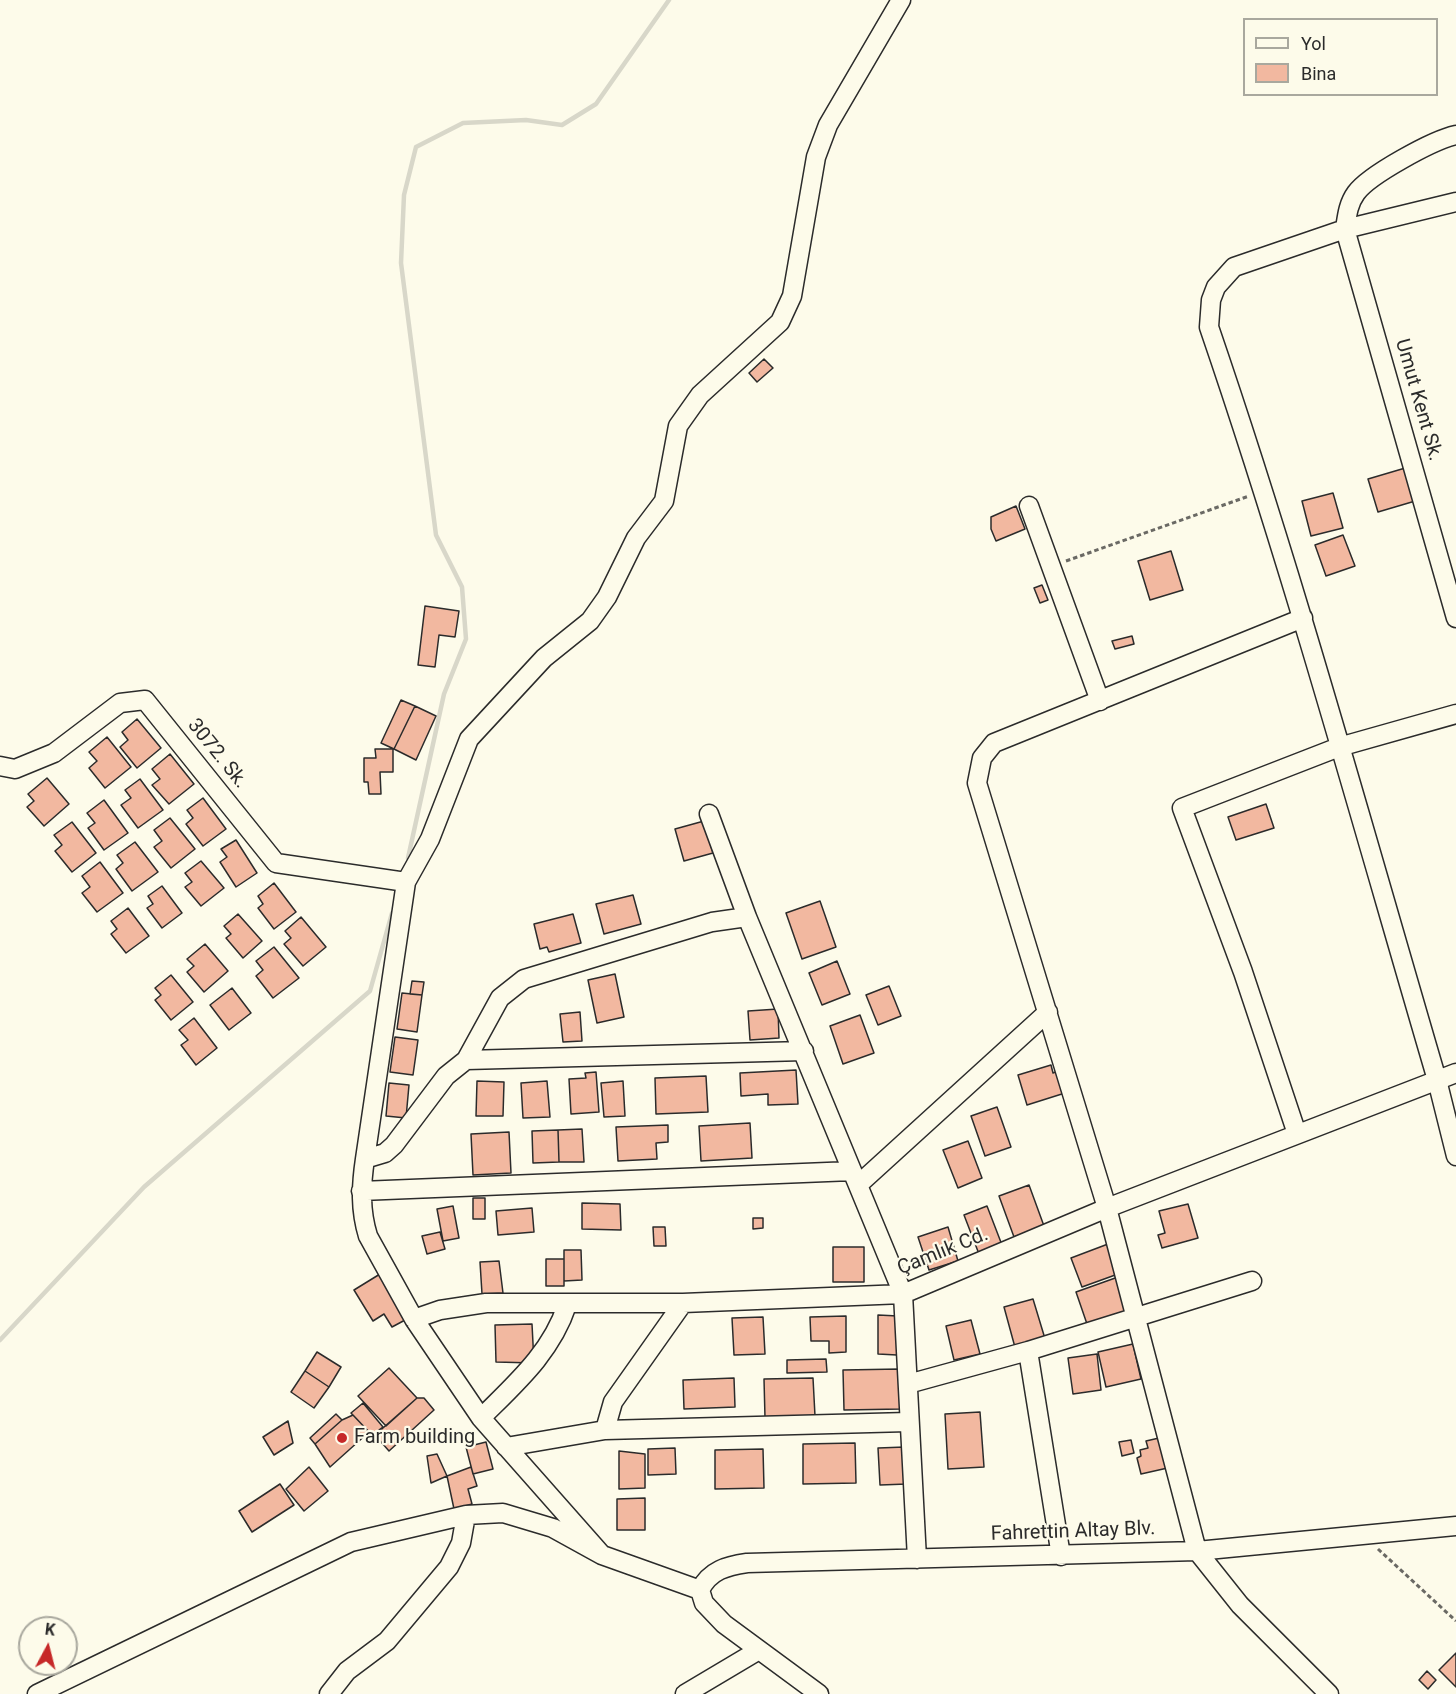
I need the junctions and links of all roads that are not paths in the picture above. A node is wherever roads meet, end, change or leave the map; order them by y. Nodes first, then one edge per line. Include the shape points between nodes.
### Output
1 (901, 0) edge
2 (1456, 135) edge
3 (1456, 202) edge
4 (1345, 229) junction
5 (1029, 506) dead end
6 (1451, 582) edge
7 (1303, 618) junction
8 (1456, 618) edge
9 (1100, 701) junction
10 (1456, 714) edge
11 (1339, 747) junction
12 (0, 766) edge
13 (709, 814) dead end
14 (406, 882) junction
15 (747, 917) junction
16 (1048, 1012) junction
17 (804, 1052) junction
18 (466, 1060) junction
19 (1456, 1073) edge
20 (1437, 1080) junction
21 (1297, 1134) junction
22 (1456, 1156) edge
23 (365, 1159) junction
24 (856, 1178) junction
25 (361, 1191) junction
26 (1107, 1208) junction
27 (1252, 1281) dead end
28 (903, 1294) junction
29 (683, 1303) junction
30 (567, 1305) junction
31 (1135, 1317) junction
32 (414, 1319) junction
33 (1028, 1351) junction
34 (908, 1384) junction
35 (481, 1418) junction
36 (908, 1422) junction
37 (605, 1430) junction
38 (506, 1447) junction
39 (466, 1515) junction
40 (1456, 1526) edge
41 (1197, 1551) junction
42 (602, 1555) junction
43 (1061, 1556) junction
44 (917, 1559) junction
45 (700, 1590) junction
46 (759, 1650) junction
47 (37, 1694) edge
48 (329, 1694) edge
49 (686, 1694) edge
50 (819, 1694) edge
51 (1329, 1694) edge

1 - 14 street via 828,125 816,158 792,296 780,322 700,394 678,426 664,501 636,538 607,597 590,621 544,658 470,739 430,839
2 - 4 street via 1421,149 1366,183 1348,209
3 - 4 street
4 - 6 street, Umut Kent Sk.
4 - 7 street via 1234,267 1210,300 1209,327
5 - 9 street
6 - 8 street, Umut Kent Sk.
7 - 9 street
7 - 11 street
9 - 16 street via 994,743 978,770 977,783
10 - 11 street
11 - 20 street
11 - 21 street via 1182,808
12 - 14 street, 3072. Sk. via 15,769 54,753 120,703 145,700 276,863
13 - 15 street
14 - 23 street
15 - 17 street
15 - 18 street via 712,922 524,979 492,1008
16 - 24 street
16 - 26 street
17 - 18 street
17 - 24 street
18 - 23 street via 446,1076 394,1145 385,1153
19 - 20 street, Çamlık Cd.
20 - 21 street, Çamlık Cd.
20 - 22 street
21 - 26 street, Çamlık Cd.
23 - 25 street
24 - 25 street
24 - 28 street
25 - 32 street via 368,1236
26 - 28 street, Çamlık Cd.
26 - 31 street
27 - 31 street
28 - 29 street, Çamlık Cd.
28 - 34 street
29 - 30 street, Çamlık Cd.
29 - 37 street via 613,1402
30 - 32 street, Çamlık Cd. via 486,1304 440,1310
30 - 35 street via 554,1338 539,1360
31 - 33 street
31 - 41 street
32 - 35 street
33 - 34 street
33 - 43 street
34 - 36 street
35 - 38 street
36 - 37 street
36 - 44 street
37 - 38 street
38 - 42 street
39 - 42 street via 503,1513 553,1528
39 - 47 street via 351,1542
39 - 48 street via 462,1543 449,1567 387,1641 347,1671
40 - 41 street, Fahrettin Altay Blv.
41 - 43 street, Fahrettin Altay Blv.
41 - 51 street via 1240,1605
42 - 45 street
43 - 44 street, Fahrettin Altay Blv.
44 - 45 street, Fahrettin Altay Blv. via 747,1563 712,1574
45 - 46 street via 704,1603 723,1624
46 - 49 street
46 - 50 street

